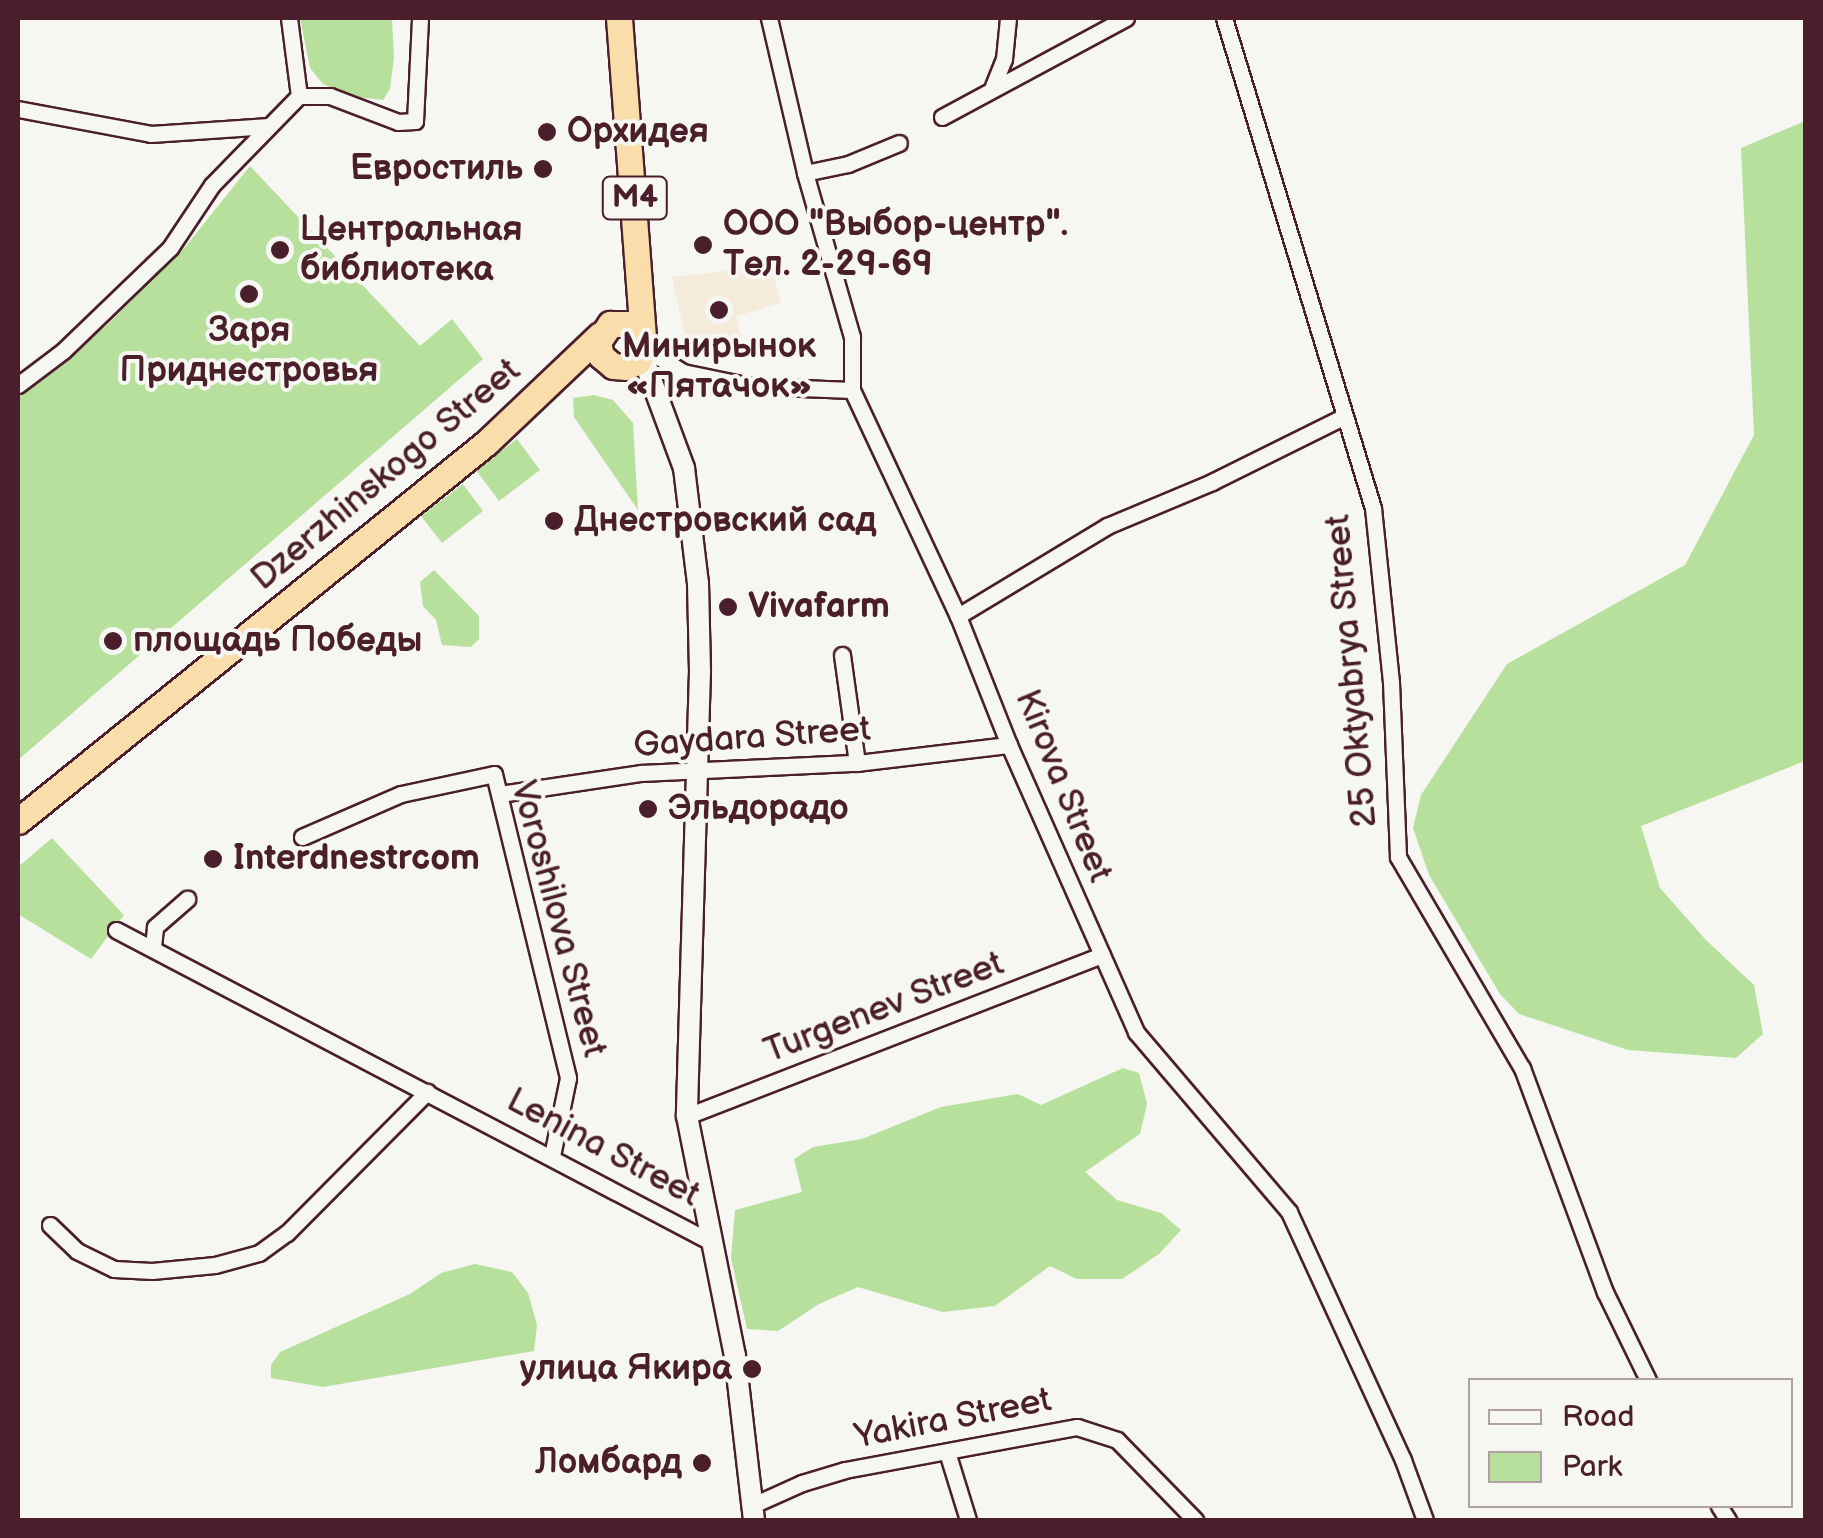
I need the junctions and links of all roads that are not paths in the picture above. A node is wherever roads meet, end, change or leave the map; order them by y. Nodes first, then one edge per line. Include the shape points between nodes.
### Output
1 (289, 18) edge
2 (420, 18) edge
3 (618, 18) edge
4 (769, 18) edge
5 (1008, 18) edge
6 (1126, 18) edge
7 (1224, 18) edge
8 (992, 86) junction
9 (299, 96) junction
10 (18, 109) edge
11 (942, 116) dead end
12 (269, 126) junction
13 (899, 143) dead end
14 (805, 173) junction
15 (642, 288) junction
16 (605, 330) junction
17 (632, 354) junction
18 (566, 369) junction
19 (19, 378) edge
20 (852, 390) junction
21 (1343, 417) junction
22 (958, 616) junction
23 (842, 655) dead end
24 (1009, 745) junction
25 (857, 763) junction
26 (697, 770) junction
27 (500, 794) junction
28 (18, 821) edge
29 (302, 836) dead end
30 (186, 899) dead end
31 (116, 930) dead end
32 (153, 947) junction
33 (1102, 955) junction
34 (427, 1092) junction
35 (687, 1116) junction
36 (552, 1156) junction
37 (50, 1225) dead end
38 (711, 1242) junction
39 (1647, 1378) edge
40 (948, 1452) junction
41 (754, 1513) edge
42 (968, 1520) edge
43 (1195, 1520) edge
44 (1425, 1520) edge

1 - 9 street
2 - 9 street via 415,122 382,119 330,96
3 - 15 highway, M4
4 - 14 street, Kirova Street
5 - 8 street via 1004,59
6 - 8 street
7 - 21 street, 25 Oktyabrya Street
8 - 11 street
9 - 12 street
10 - 12 street via 152,134
12 - 19 street via 212,185 170,248 63,351
13 - 14 street
14 - 20 street, Kirova Street via 852,337
15 - 16 highway, Dzerzhinskogo Street
15 - 17 highway, M4
16 - 17 highway via 602,356
16 - 17 highway via 632,324
16 - 18 highway, Dzerzhinskogo Street
17 - 18 highway
17 - 20 street via 750,386
17 - 26 street via 660,395 684,468 698,583
18 - 28 highway, Dzerzhinskogo Street via 486,443
20 - 22 street, Kirova Street
21 - 22 street via 1107,526
21 - 39 street, 25 Oktyabrya Street via 1373,508 1380,560 1398,857 1522,1068 1606,1292
22 - 24 street, Kirova Street
23 - 25 street
24 - 25 street, Gaydara Street
24 - 33 street, Kirova Street
25 - 26 street, Gaydara Street
26 - 27 street, Gaydara Street
26 - 35 street
27 - 29 street, Voroshilova Street via 494,774 401,794
27 - 36 street, Voroshilova Street via 568,1078
30 - 32 street via 156,927
31 - 32 street, Lenina Street
32 - 34 street, Lenina Street
33 - 35 street, Turgenev Street
33 - 44 street, Kirova Street via 1136,1032 1288,1212
34 - 36 street, Lenina Street
34 - 37 street via 258,1253 215,1265 114,1268 77,1251
35 - 38 street
36 - 38 street, Lenina Street
38 - 41 street, Lenina Street via 735,1356
40 - 41 street, Yakira Street via 802,1483
40 - 42 street
40 - 43 street, Yakira Street via 1066,1428 1088,1430 1117,1440

